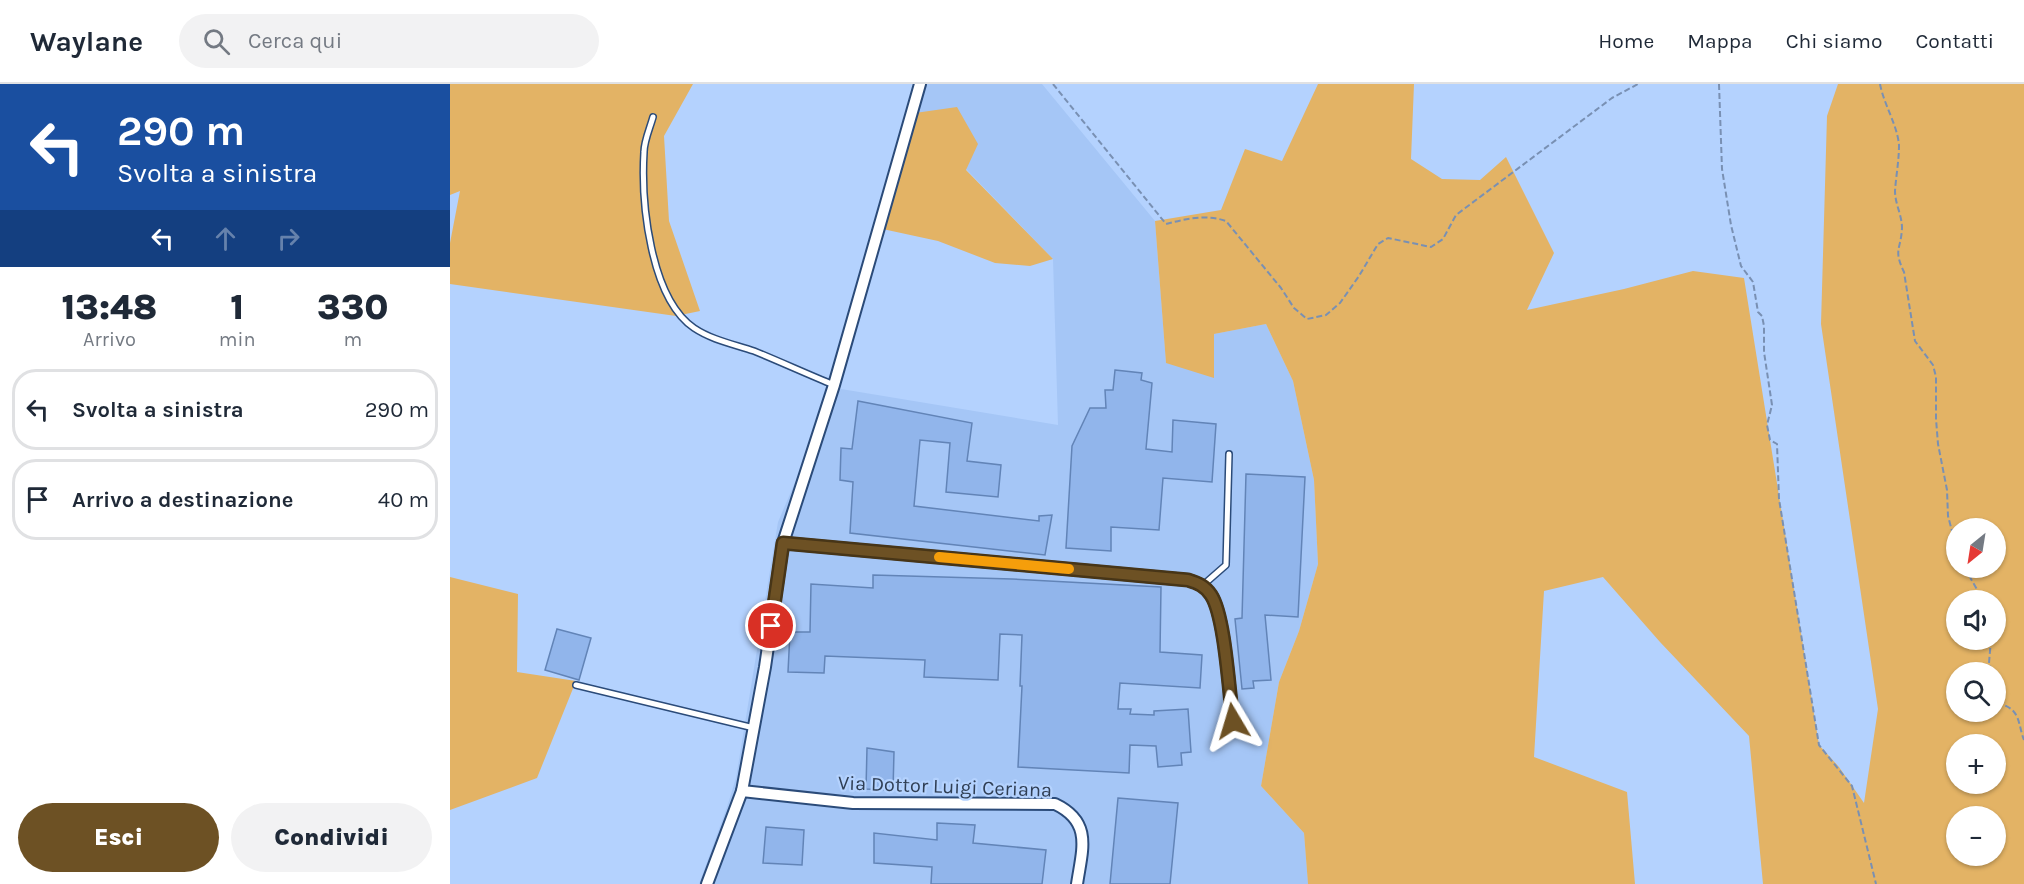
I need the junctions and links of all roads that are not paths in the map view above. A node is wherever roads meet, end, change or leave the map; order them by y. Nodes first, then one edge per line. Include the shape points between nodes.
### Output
1 (920, 84) edge
2 (653, 117) dead end
3 (834, 385) junction
4 (1229, 454) dead end
5 (783, 543) junction
6 (1202, 585) junction
7 (576, 685) dead end
8 (1233, 721) dead end
9 (754, 728) junction
10 (742, 791) junction
11 (707, 884) edge
12 (1077, 884) edge

1 - 3 street
2 - 3 lane via 644,151 645,206 655,264 663,289 675,307 692,326 713,339 791,365
3 - 5 street
4 - 6 lane via 1226,565
5 - 6 street via 1188,580
5 - 9 street
6 - 8 street via 1220,615
7 - 9 lane
9 - 10 street
10 - 11 street
10 - 12 street, Via Dottor Luigi Ceriana via 853,803 1055,804 1076,818 1081,829 1083,843

